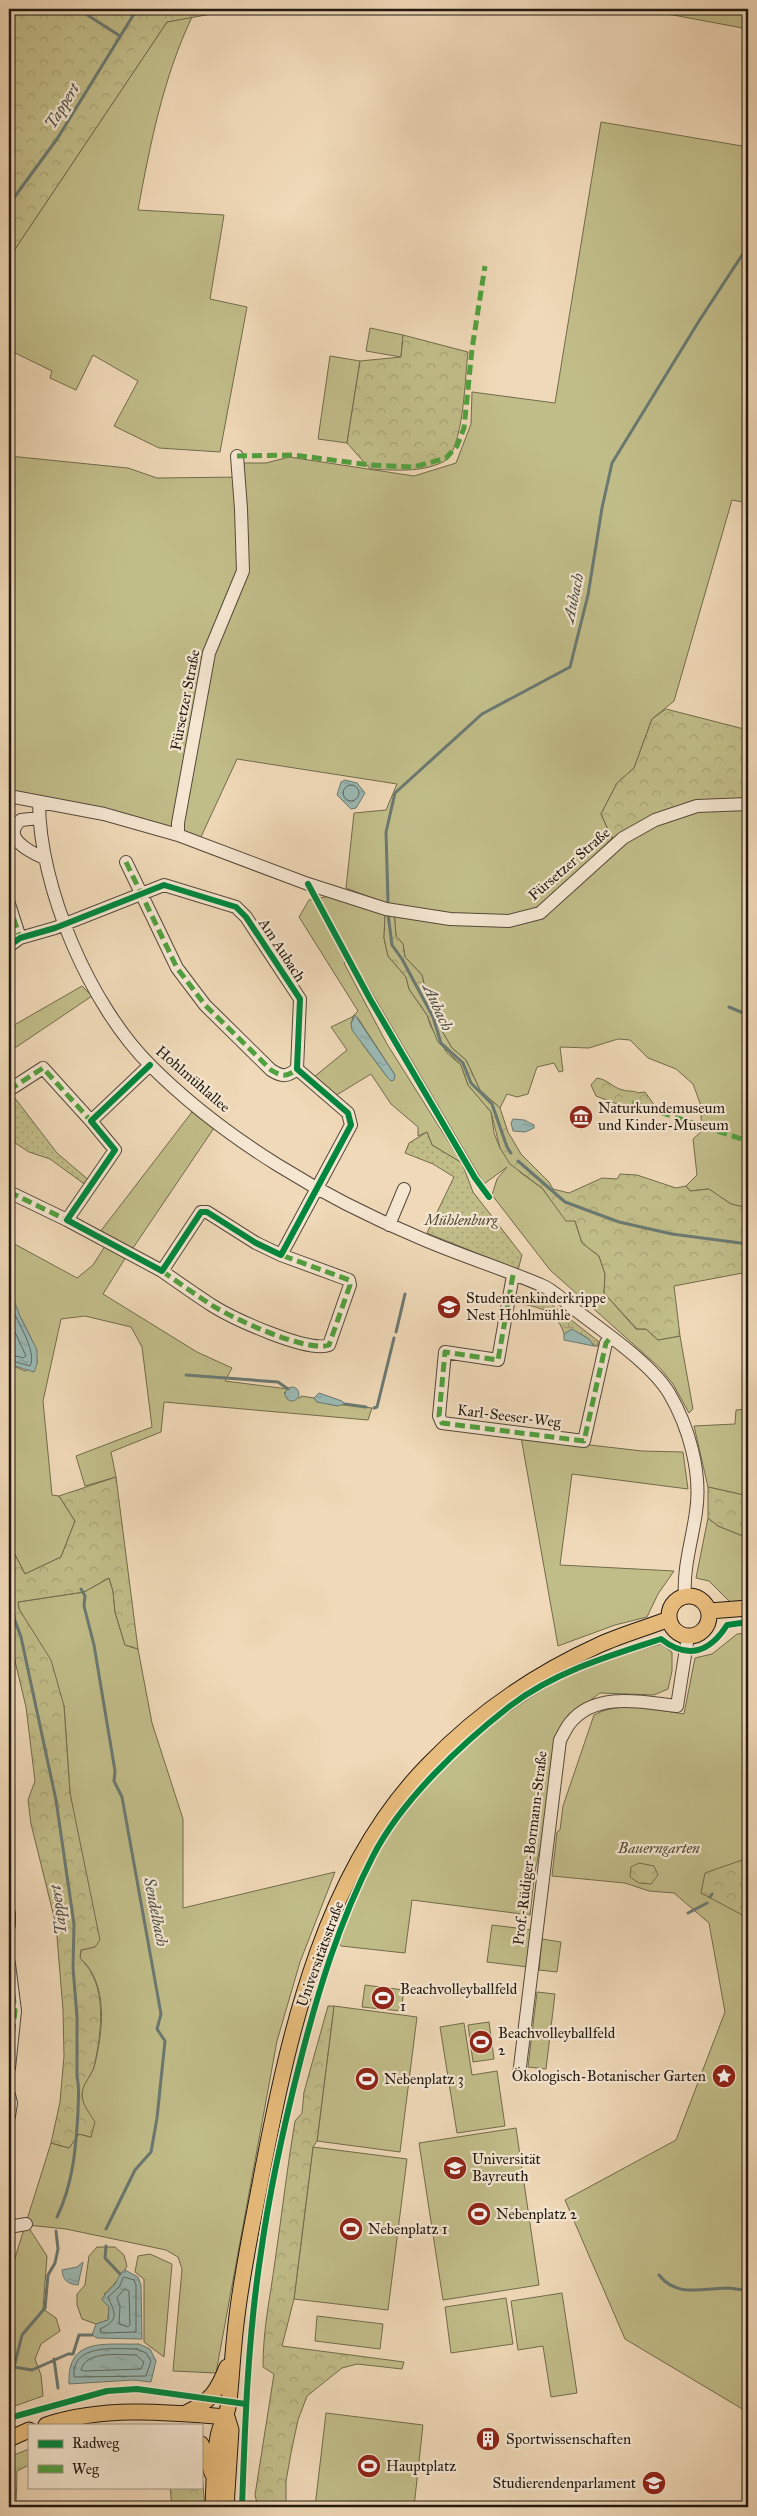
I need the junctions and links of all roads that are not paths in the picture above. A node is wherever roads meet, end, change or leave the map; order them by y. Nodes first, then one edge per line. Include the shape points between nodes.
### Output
1 (237, 456) dead end
2 (9, 796) edge
3 (39, 802) junction
4 (748, 804) edge
5 (39, 818) junction
6 (178, 835) junction
7 (44, 858) junction
8 (126, 862) dead end
9 (141, 894) junction
10 (9, 904) edge
11 (64, 924) junction
12 (20, 938) junction
13 (9, 946) edge
14 (150, 1065) junction
15 (297, 1068) junction
16 (9, 1090) edge
17 (90, 1121) junction
18 (317, 1189) junction
19 (404, 1189) dead end
20 (9, 1192) edge
21 (67, 1220) junction
22 (389, 1225) junction
23 (281, 1255) junction
24 (162, 1271) junction
25 (513, 1275) junction
26 (611, 1337) junction
27 (685, 1596) junction
28 (748, 1608) edge
29 (709, 1611) junction
30 (669, 1619) junction
31 (688, 1636) junction
32 (9, 1913) edge
33 (9, 1925) edge
34 (9, 1964) edge
35 (12, 2011) edge
36 (9, 2068) edge
37 (519, 2075) dead end
38 (9, 2095) edge
39 (9, 2116) edge
40 (26, 2224) dead end
41 (9, 2227) edge
42 (234, 2352) junction
43 (227, 2417) junction
44 (181, 2419) edge
45 (49, 2424) edge
46 (28, 2430) edge
47 (9, 2439) edge
48 (202, 2446) edge
49 (214, 2487) junction
50 (213, 2507) edge
51 (226, 2507) edge

1 - 6 street, Fürsetzer Straße via 243,571 209,653
2 - 3 street, Fürsetzer Straße
3 - 5 street, Hohlmühlallee
3 - 6 street, Fürsetzer Straße via 104,814
4 - 6 street, Fürsetzer Straße via 697,806 655,820 623,838 540,913 509,921 450,919 386,909 292,879
5 - 7 street, Hohlmühlallee
5 - 7 street via 21,820 12,834 19,846
7 - 11 street, Hohlmühlallee
8 - 9 street
9 - 11 street, Am Aubach
9 - 15 street via 177,968 205,1005 271,1070 280,1076 288,1076
9 - 15 street, Am Aubach via 164,885 174,887 236,907 246,917 300,1000
10 - 12 street
11 - 12 street, Am Aubach
11 - 14 street, Hohlmühlallee via 101,999
12 - 13 street, Am Aubach
14 - 17 street
14 - 18 street, Hohlmühlallee via 224,1128
15 - 18 street via 351,1119 351,1125
16 - 17 street via 43,1068
17 - 21 street via 115,1150
18 - 22 street, Hohlmühlallee
18 - 23 street
19 - 22 street
20 - 21 street
21 - 24 street
22 - 25 street, Hohlmühlallee
23 - 24 street via 207,1212 201,1212
23 - 24 street via 349,1280 329,1345 320,1348 246,1323 215,1307
25 - 26 street, Hohlmühlallee via 544,1286
25 - 26 street, Karl-Seeser-Weg via 498,1360 445,1352 439,1416 442,1423 584,1441 606,1343
26 - 27 street, Hohlmühlallee via 648,1369 668,1392 696,1467 698,1490 687,1553
27 - 29 main road via 703,1600
27 - 30 main road via 671,1607
28 - 29 main road
29 - 31 main road via 705,1628
30 - 31 main road via 678,1632
30 - 42 main road, Universitätsstraße via 601,1644 511,1694 427,1766 369,1842 339,1899 313,1962 290,2042 248,2245 236,2317
31 - 37 street, Prof.-Rüdiger-Bormann-Straße via 677,1706 626,1702 598,1704 570,1723 560,1740
32 - 33 street
34 - 35 street
35 - 36 street
38 - 39 street
40 - 41 street
42 - 43 main road, Universitätsstraße
42 - 44 main road via 214,2396
43 - 44 main road
43 - 49 main road, Universitätsstraße via 219,2432
43 - 51 main road, Universitätsstraße via 231,2430
44 - 45 main road via 142,2412 104,2413
46 - 47 main road
48 - 49 main road
49 - 50 main road, Universitätsstraße

